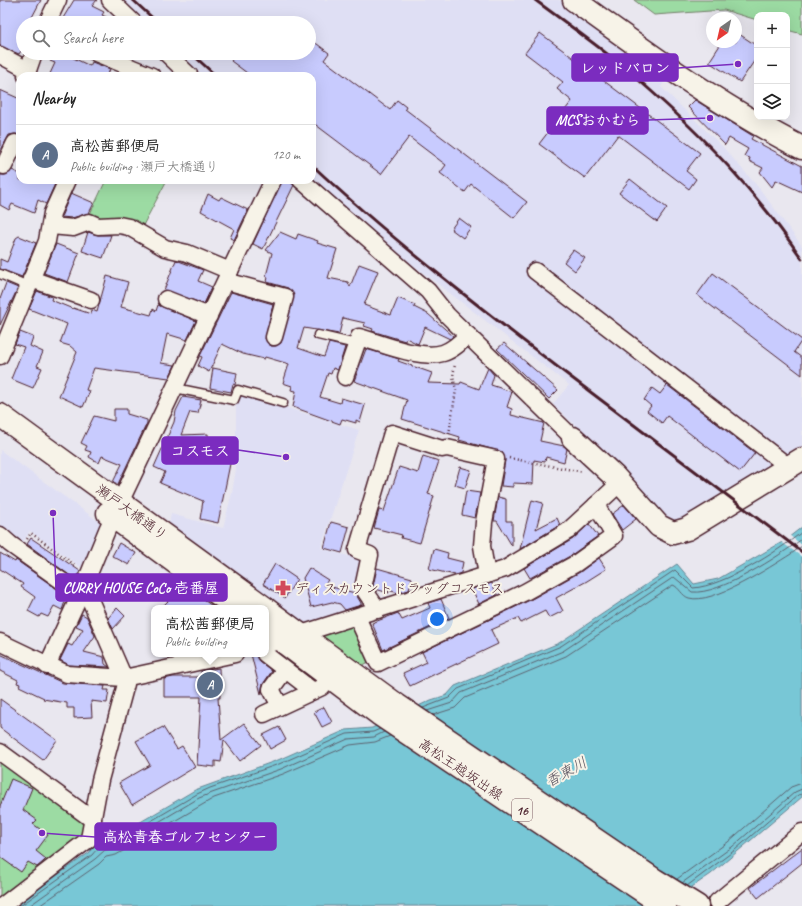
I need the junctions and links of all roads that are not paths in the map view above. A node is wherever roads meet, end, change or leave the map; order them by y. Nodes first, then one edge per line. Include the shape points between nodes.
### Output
1 (58, 0) edge
2 (110, 0) edge
3 (574, 0) edge
4 (598, 0) edge
5 (50, 16) edge
6 (127, 16) edge
7 (0, 55) edge
8 (32, 60) edge
9 (107, 60) edge
10 (172, 60) edge
11 (124, 71) edge
12 (26, 72) edge
13 (27, 72) edge
14 (182, 72) edge
15 (754, 105) edge
16 (782, 120) edge
17 (802, 131) edge
18 (802, 148) edge
19 (63, 184) edge
20 (271, 184) edge
21 (306, 184) edge
22 (51, 226) junction
23 (535, 271) dead end
24 (0, 274) edge
25 (228, 276) junction
26 (29, 282) junction
27 (166, 299) dead end
28 (91, 300) dead end
29 (209, 316) junction
30 (318, 335) dead end
31 (274, 337) dead end
32 (463, 340) junction
33 (356, 344) junction
34 (0, 356) edge
35 (345, 377) dead end
36 (175, 388) junction
37 (283, 403) dead end
38 (0, 415) edge
39 (0, 434) edge
40 (573, 438) joint
41 (796, 463) edge
42 (620, 483) junction
43 (596, 505) junction
44 (117, 510) junction
45 (0, 535) edge
46 (487, 574) junction
47 (84, 585) junction
48 (233, 605) edge
49 (261, 605) edge
50 (378, 610) junction
51 (357, 617) junction
52 (269, 618) edge
53 (276, 641) edge
54 (0, 642) edge
55 (221, 657) edge
56 (47, 666) junction
57 (285, 670) junction
58 (124, 678) junction
59 (280, 706) junction
60 (264, 714) dead end
61 (0, 752) edge
62 (92, 820) junction
63 (802, 832) edge
64 (700, 903) edge
65 (2, 906) edge

1 - 5 street
2 - 6 street
3 - 18 main road via 700,88
4 - 15 main road via 709,78
7 - 12 street
8 - 13 street
9 - 11 street
10 - 14 street
16 - 17 main road
19 - 22 street via 52,214
20 - 25 street
21 - 32 street via 428,291
22 - 25 street via 73,228 89,222 98,226 124,226 165,248 187,253
22 - 26 street
23 - 41 street
24 - 26 lane
25 - 29 street
25 - 31 street via 285,297
26 - 28 street
26 - 34 street
27 - 29 street
29 - 36 street
30 - 33 lane
32 - 33 street via 443,353 414,353 359,337
32 - 40 street
33 - 35 street
36 - 37 lane via 234,400 238,390
36 - 44 street
38 - 44 main road, 瀬戸大橋通り
39 - 44 main road, 瀬戸大橋通り
40 - 42 main road
41 - 42 main road via 687,529 673,533 659,526
42 - 43 street
43 - 46 street via 568,531 505,569
43 - 51 street via 614,536 575,564 525,592 373,666
44 - 47 street
44 - 48 main road, 瀬戸大橋通り
44 - 49 main road, 瀬戸大橋通り
45 - 47 street via 19,551
46 - 50 street
46 - 50 street via 482,546 488,494 493,481 496,458 442,449 392,433 356,550 370,555 363,588
47 - 56 street
47 - 58 street
50 - 51 street
51 - 53 street
52 - 53 main road, 瀬戸大橋通り
53 - 57 street
53 - 64 main road, 高松王越坂出線 / 16
54 - 56 street
55 - 58 street
56 - 58 street via 68,674
57 - 59 street via 271,689
57 - 59 street via 318,689
58 - 62 street via 126,684
59 - 60 street
61 - 62 street
62 - 65 street via 89,839
63 - 64 street

